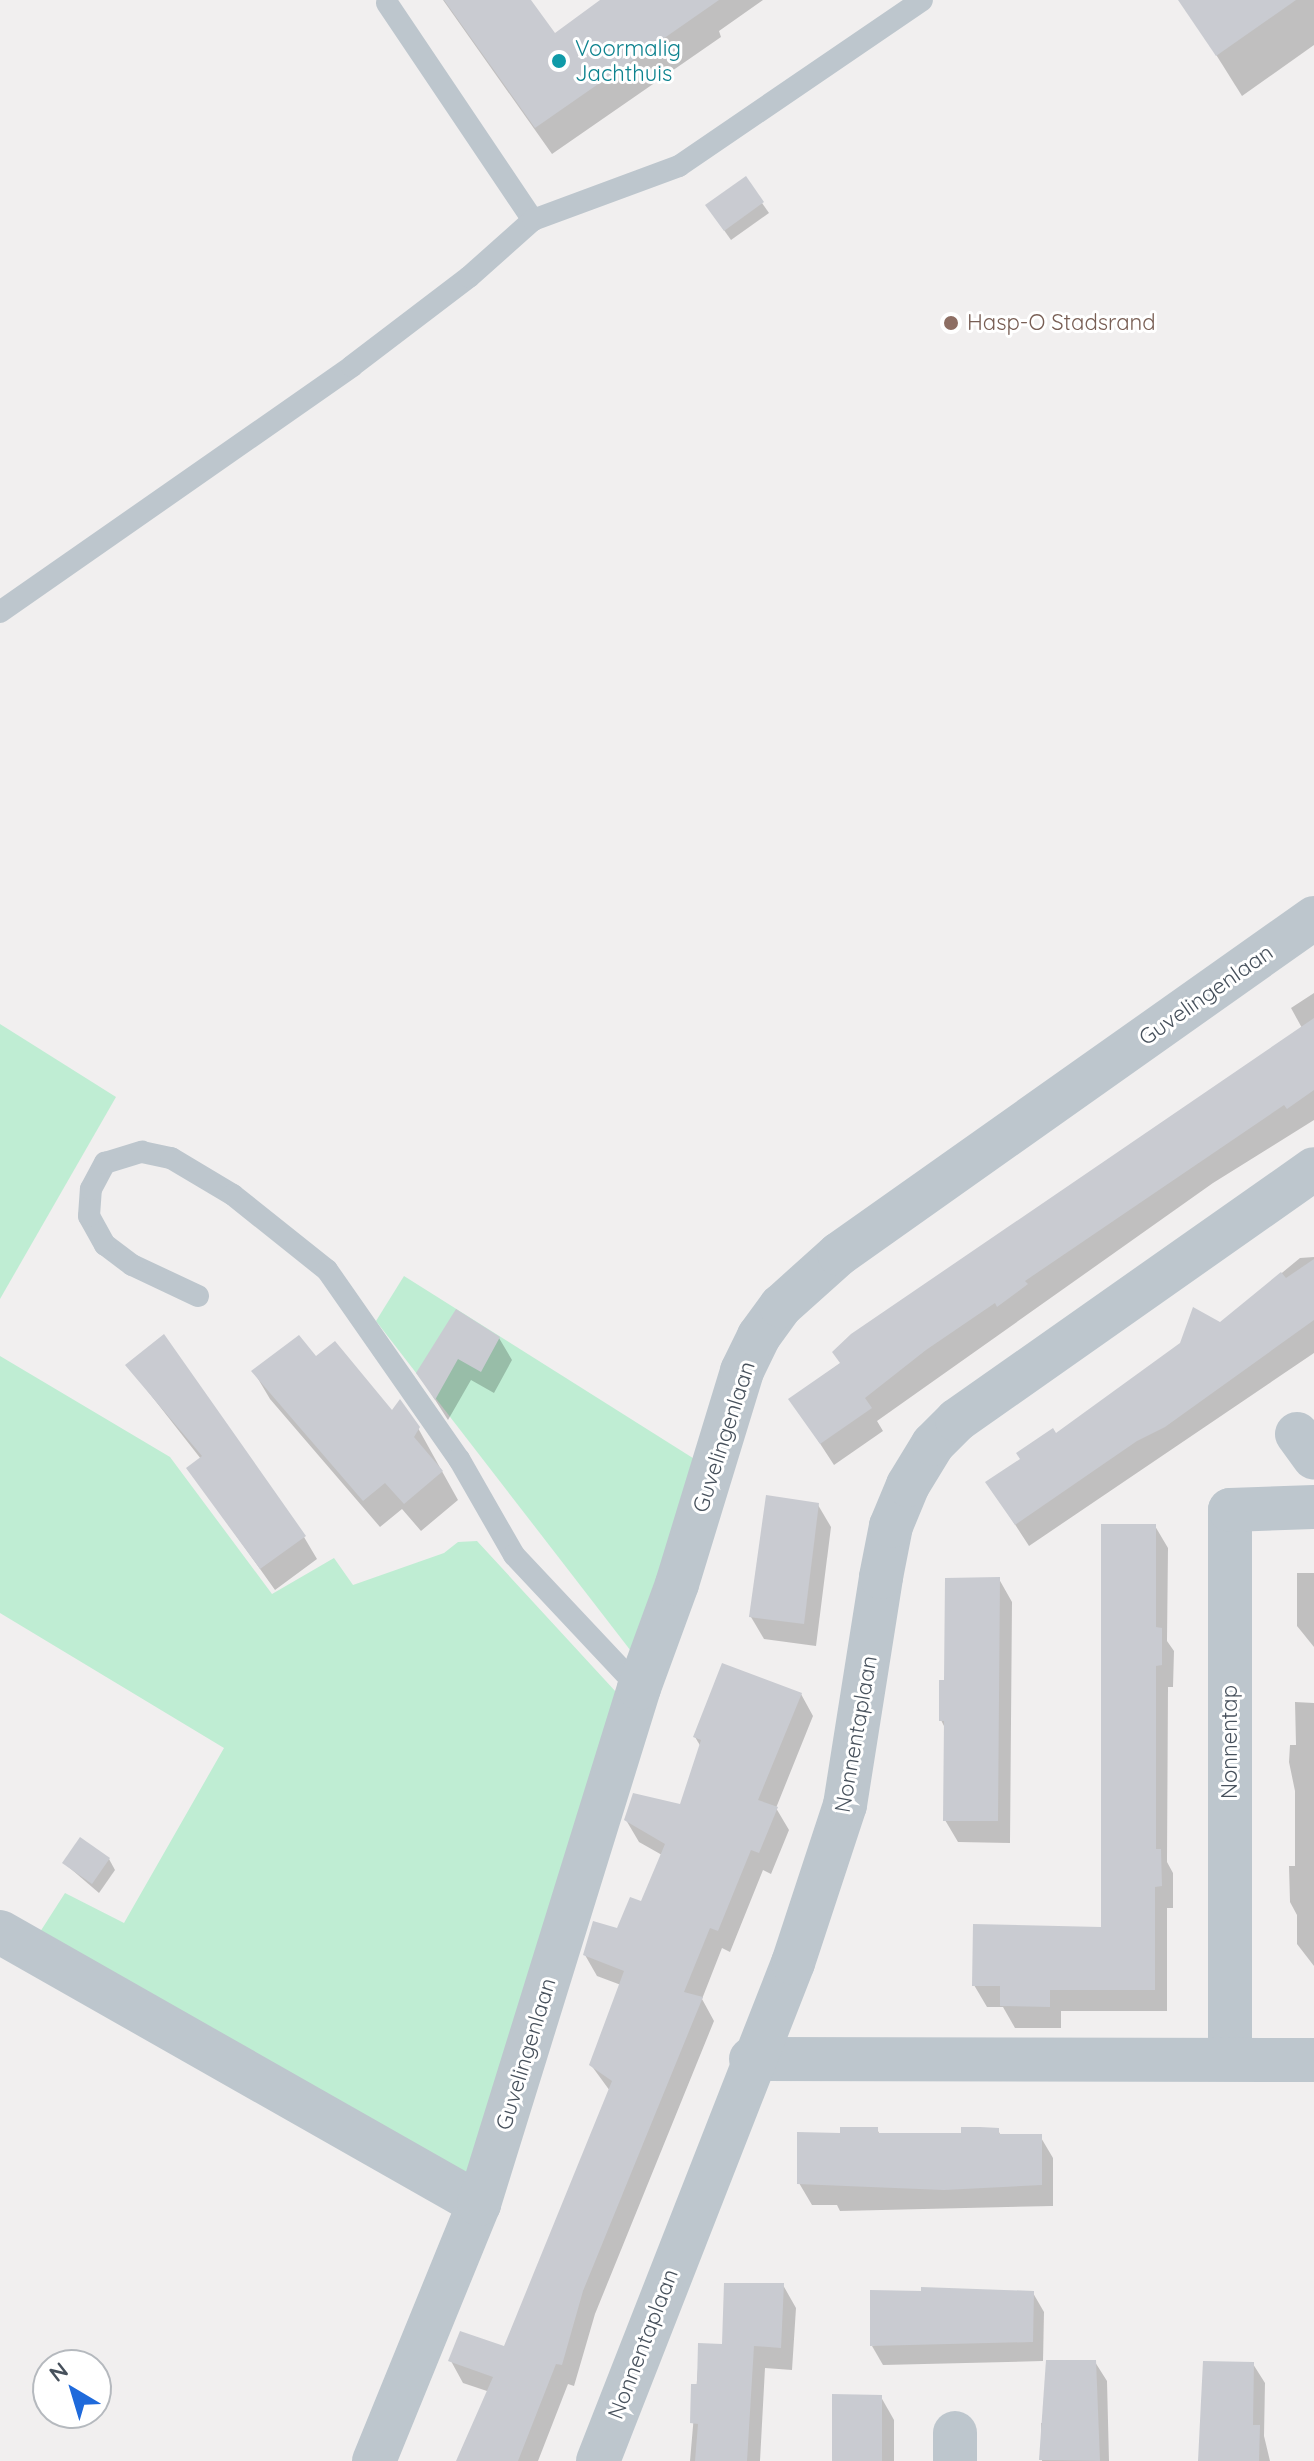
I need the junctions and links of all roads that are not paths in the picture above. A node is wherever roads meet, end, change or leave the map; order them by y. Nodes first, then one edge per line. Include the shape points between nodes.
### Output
1 (922, 0) edge
2 (387, 3) dead end
3 (533, 220) junction
4 (0, 612) edge
5 (1314, 918) edge
6 (1314, 1169) edge
7 (198, 1296) dead end
8 (1314, 1507) edge
9 (639, 1688) junction
10 (0, 1932) edge
11 (1230, 2058) junction
12 (751, 2059) junction
13 (1314, 2060) edge
14 (479, 2204) junction
15 (374, 2461) edge
16 (598, 2461) edge

1 - 3 lane via 679,166
2 - 3 lane
3 - 4 lane via 469,277 340,375
5 - 9 street, Guvelingenlaan via 839,1254 781,1306 742,1371 677,1584
6 - 12 street, Nonnentaplaan via 1019,1374 933,1444 891,1526 845,1805 793,1963
7 - 9 lane via 132,1265 105,1245 89,1216 91,1189 105,1163 142,1152 171,1158 233,1195 327,1270 459,1459 514,1555
8 - 11 street, Nonnentap via 1230,1510
9 - 14 street, Guvelingenlaan
10 - 14 street
11 - 12 street
11 - 13 street
12 - 16 street, Nonnentaplaan
14 - 15 street, Guvelingenlaan

